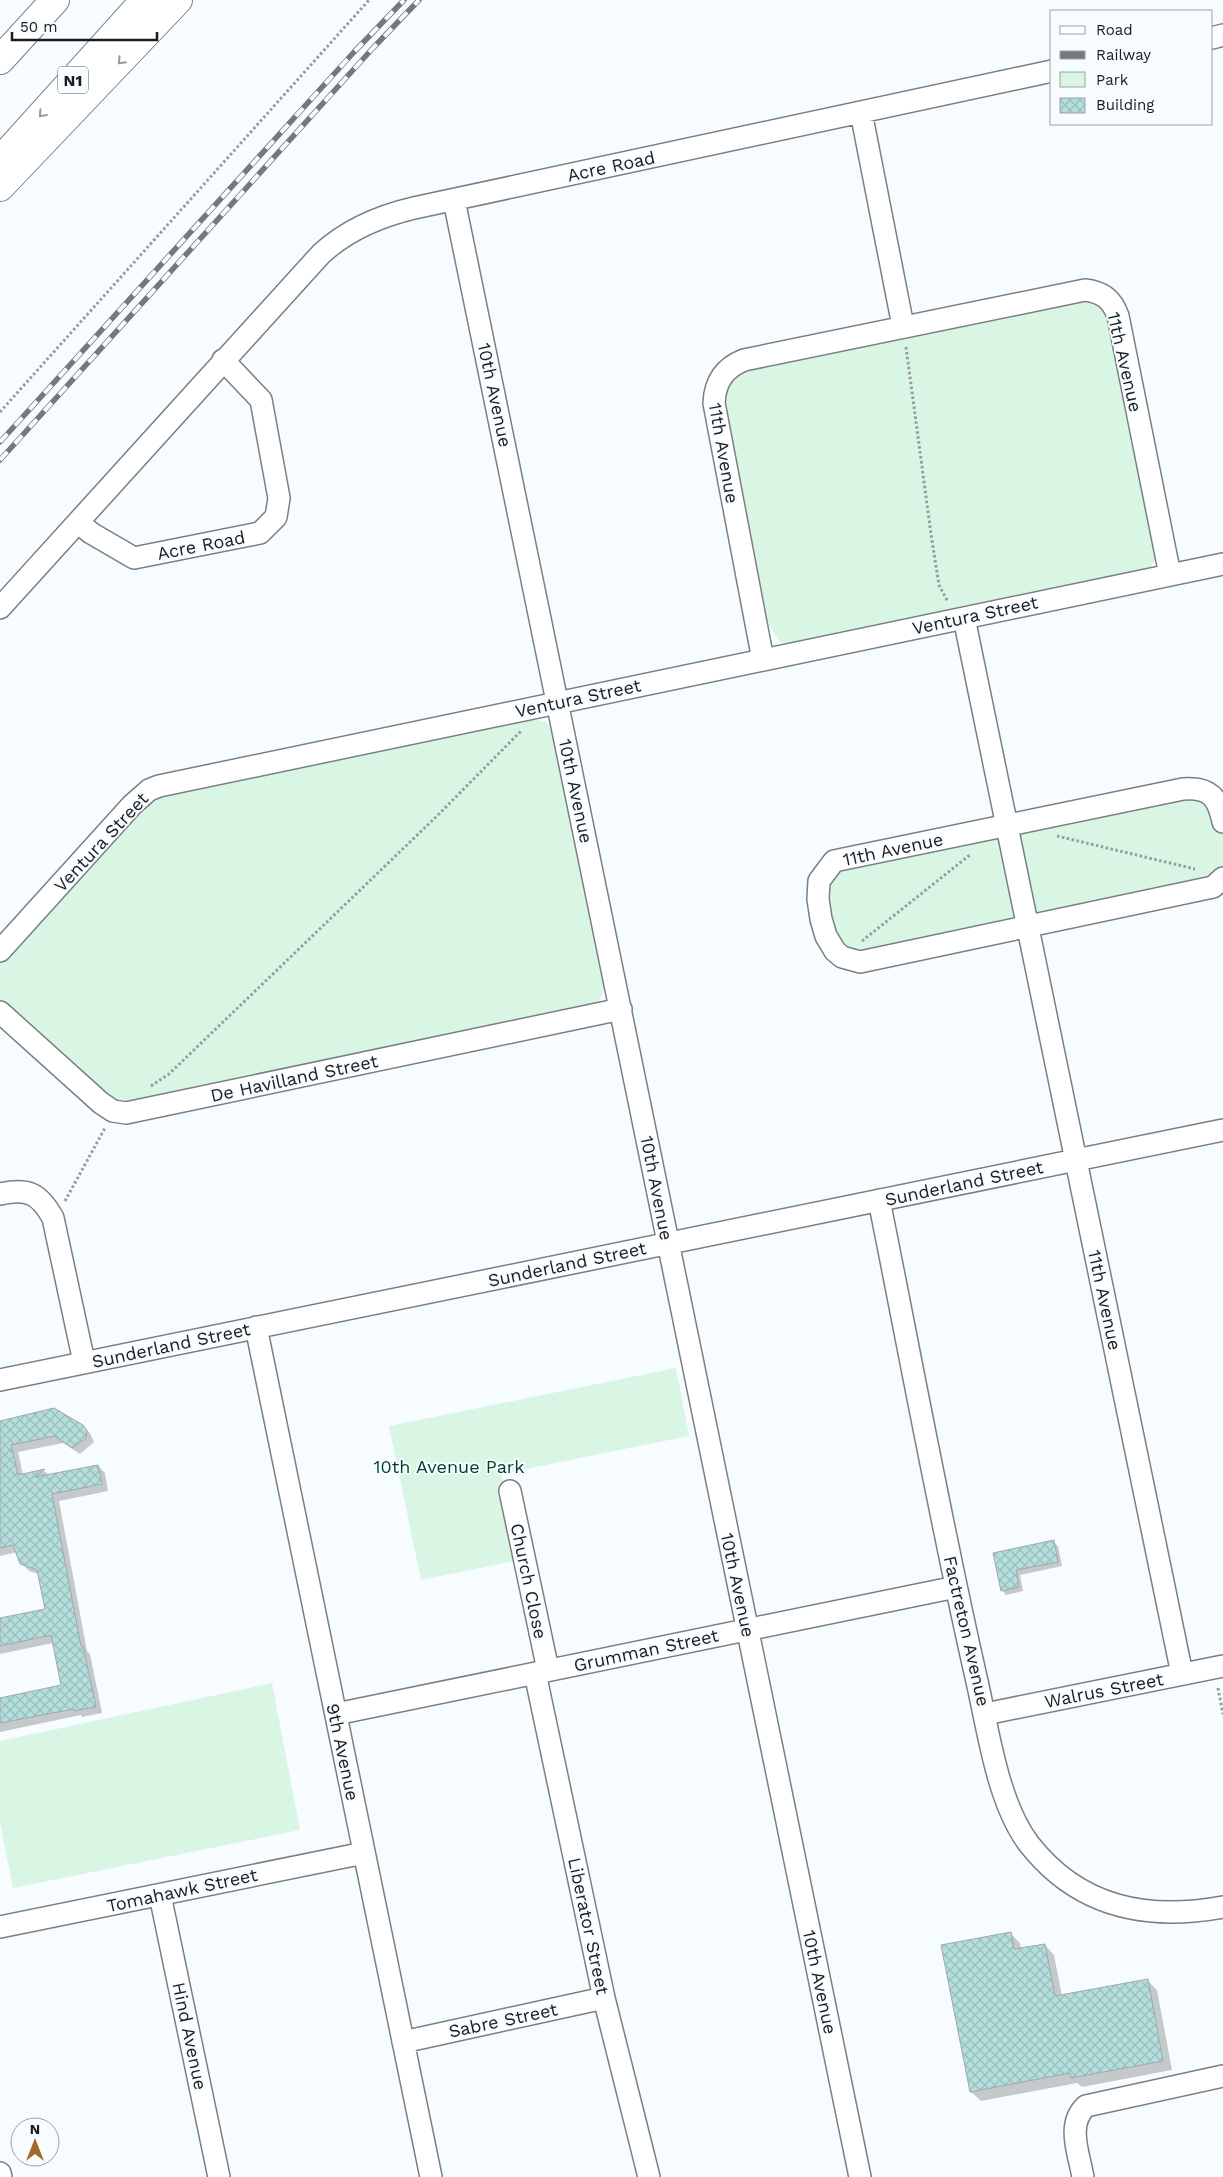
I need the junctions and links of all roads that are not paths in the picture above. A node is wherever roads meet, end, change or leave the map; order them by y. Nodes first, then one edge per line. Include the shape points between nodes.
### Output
1 (54, 0) edge
2 (145, 0) edge
3 (178, 0) edge
4 (0, 60) edge
5 (1050, 72) edge
6 (861, 112) junction
7 (0, 161) edge
8 (0, 187) edge
9 (454, 200) junction
10 (903, 326) junction
11 (223, 360) junction
12 (78, 522) junction
13 (1223, 564) edge
14 (1170, 574) junction
15 (0, 608) edge
16 (964, 618) junction
17 (764, 660) junction
18 (549, 704) junction
19 (1223, 822) edge
20 (1008, 824) junction
21 (1223, 878) edge
22 (1028, 926) junction
23 (0, 951) edge
24 (621, 1009) junction
25 (0, 1012) edge
26 (1223, 1130) edge
27 (1076, 1160) junction
28 (0, 1194) edge
29 (879, 1200) junction
30 (668, 1243) junction
31 (256, 1327) junction
32 (84, 1362) junction
33 (0, 1380) edge
34 (510, 1491) dead end
35 (956, 1587) junction
36 (747, 1630) junction
37 (1218, 1667) edge
38 (542, 1672) junction
39 (1182, 1674) junction
40 (336, 1714) junction
41 (985, 1714) junction
42 (364, 1853) junction
43 (160, 1895) junction
44 (1223, 1907) edge
45 (0, 1927) edge
46 (604, 1998) junction
47 (403, 2042) junction
48 (1223, 2076) edge
49 (0, 2173) edge
50 (1, 2177) edge
51 (219, 2177) edge
52 (431, 2177) edge
53 (649, 2177) edge
54 (860, 2177) edge
55 (1083, 2177) edge

1 - 4 highway
2 -> 7 highway, N1
3 -> 8 highway
5 - 6 street, Acre Road
6 - 9 street, Acre Road
6 - 10 street
9 - 11 street, Acre Road via 379,218 335,242
9 - 18 street, 10th Avenue
10 - 14 street, 11th Avenue via 1085,290 1096,291 1106,297 1118,316
10 - 17 street, 11th Avenue via 744,360 725,371 716,386 714,403
11 - 12 street, Acre Road
11 - 12 street, Acre Road via 261,400 279,498 276,517 260,533 134,558
12 - 15 street, Acre Road
13 - 14 street, Ventura Street
14 - 16 street, Ventura Street
16 - 17 street, Ventura Street
16 - 20 street, 11th Avenue
17 - 18 street, Ventura Street
18 - 23 street, Ventura Street via 149,790 132,804
18 - 24 street, 10th Avenue
19 - 20 street, 11th Avenue via 1213,796 1199,788
20 - 22 street, 11th Avenue
20 - 22 street, 11th Avenue via 834,861 819,880 821,919 826,936 836,951 842,957 860,962
21 - 22 street, 11th Avenue via 1213,887
22 - 27 street, 11th Avenue
24 - 25 street, De Havilland Street via 126,1112 114,1111 85,1090
24 - 30 street, 10th Avenue
26 - 27 street, Sunderland Street
27 - 29 street, Sunderland Street
27 - 39 street, 11th Avenue
28 - 32 street via 26,1191 44,1204 53,1218
29 - 30 street, Sunderland Street
29 - 35 street, Factreton Avenue
30 - 31 street, Sunderland Street
30 - 36 street, 10th Avenue
31 - 32 street, Sunderland Street
31 - 40 street, 9th Avenue
32 - 33 street, Sunderland Street
34 - 38 street, Church Close
35 - 36 street, Grumman Street
35 - 41 street, Factreton Avenue
36 - 38 street, Grumman Street
36 - 54 street, 10th Avenue
37 - 39 street, Walrus Street
38 - 40 street, Grumman Street
38 - 46 street, Liberator Street
39 - 41 street, Walrus Street
40 - 42 street, 9th Avenue
41 - 44 street, Factreton Avenue via 1011,1813 1028,1842 1069,1883 1099,1900 1129,1909 1192,1913
42 - 43 street, Tomahawk Street
42 - 47 street, 9th Avenue
43 - 45 street, Tomahawk Street
43 - 51 street, Hind Avenue
46 - 47 street, Sabre Street
46 - 53 street, Liberator Street
47 - 52 street, 9th Avenue
48 - 55 street via 1086,2106 1075,2123
49 - 50 street

